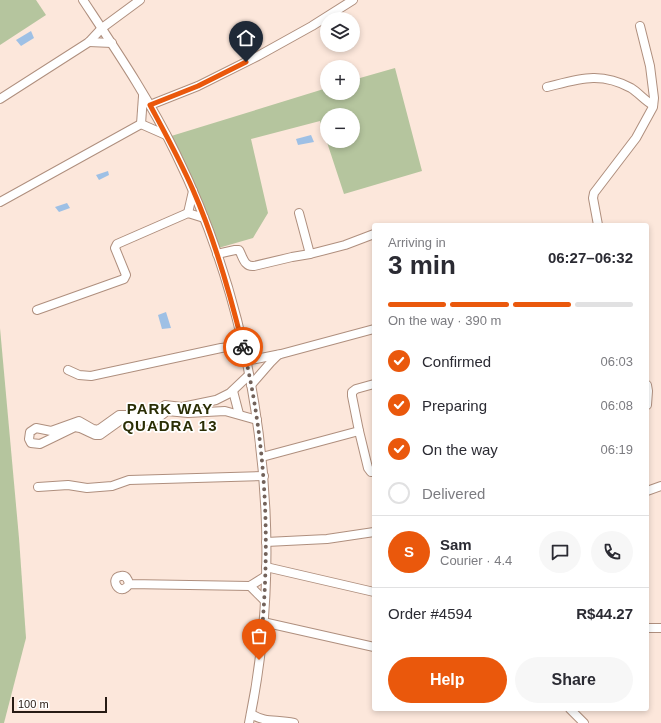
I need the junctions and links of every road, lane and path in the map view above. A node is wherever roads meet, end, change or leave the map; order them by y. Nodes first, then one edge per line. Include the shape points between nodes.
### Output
1 (83, 0) edge
2 (140, 0) edge
3 (353, 0) edge
4 (640, 26) dead end
5 (102, 28) junction
6 (90, 42) junction
7 (112, 43) junction
8 (547, 87) dead end
9 (143, 95) junction
10 (0, 99) edge
11 (656, 103) edge
12 (150, 105) junction
13 (141, 124) junction
14 (166, 135) junction
15 (193, 191) junction
16 (0, 202) edge
17 (299, 212) dead end
18 (188, 213) junction
19 (204, 218) junction
20 (598, 223) edge
21 (372, 235) edge
22 (217, 254) junction
23 (310, 254) junction
24 (36, 310) dead end
25 (372, 330) edge
26 (240, 334) junction
27 (230, 347) junction
28 (244, 352) junction
29 (280, 354) junction
30 (258, 358) junction
31 (246, 361) junction
32 (264, 369) junction
33 (68, 370) dead end
34 (249, 374) junction
35 (251, 385) junction
36 (372, 385) edge
37 (233, 391) junction
38 (239, 414) junction
39 (257, 420) junction
40 (359, 431) junction
41 (262, 457) junction
42 (372, 472) edge
43 (264, 476) junction
44 (661, 486) edge
45 (38, 487) dead end
46 (649, 490) edge
47 (372, 532) edge
48 (266, 542) junction
49 (266, 567) junction
50 (266, 576) junction
51 (129, 584) dead end
52 (250, 586) junction
53 (372, 592) edge
54 (264, 600) junction
55 (263, 622) junction
56 (649, 628) edge
57 (661, 628) edge
58 (372, 647) edge
59 (572, 711) edge
60 (251, 714) junction
61 (249, 723) edge
62 (269, 723) edge
63 (294, 723) edge
64 (584, 723) edge

1 - 5 street
2 - 5 street
3 - 12 street via 258,56 198,86
4 - 11 street
5 - 6 street
5 - 7 street
6 - 7 street
6 - 10 street
7 - 9 street
8 - 11 street via 584,78 607,78
9 - 12 street
9 - 13 street
11 - 20 street via 636,138 594,192
12 - 14 street
13 - 14 street
13 - 16 street
14 - 15 street
15 - 18 street
15 - 19 street
17 - 23 street
18 - 19 street
18 - 24 street via 117,244 115,248 126,275 124,279
19 - 22 street
21 - 23 street
22 - 23 street via 238,250 244,263 251,266
22 - 26 street
25 - 29 street
26 - 27 street
26 - 28 street
27 - 28 street
27 - 33 street via 91,376 79,375
28 - 31 street
29 - 30 street
29 - 32 street
30 - 31 street
30 - 32 street via 264,362
31 - 34 street
32 - 35 street
34 - 35 street
34 - 37 street
35 - 39 street
36 - 40 street via 352,392
37 - 38 street
37 - 38 street via 206,403 178,408 165,405 150,415 118,415 98,430 80,421 51,431 36,428 30,432 29,439 31,444 40,444 75,427 100,435 121,420 154,421 167,411 188,413 220,410
38 - 39 street
39 - 41 street
40 - 41 street
40 - 42 street via 368,468
41 - 43 street
43 - 45 street via 129,480 116,486 87,488 68,485
43 - 48 street
44 - 46 street
47 - 48 street via 327,539
48 - 49 street
49 - 50 street
49 - 53 street
50 - 52 street
50 - 54 street
51 - 52 street
52 - 54 street
54 - 55 street
55 - 58 street
55 - 60 street
56 - 57 street
59 - 64 street
60 - 61 street
60 - 62 street
62 - 63 street

